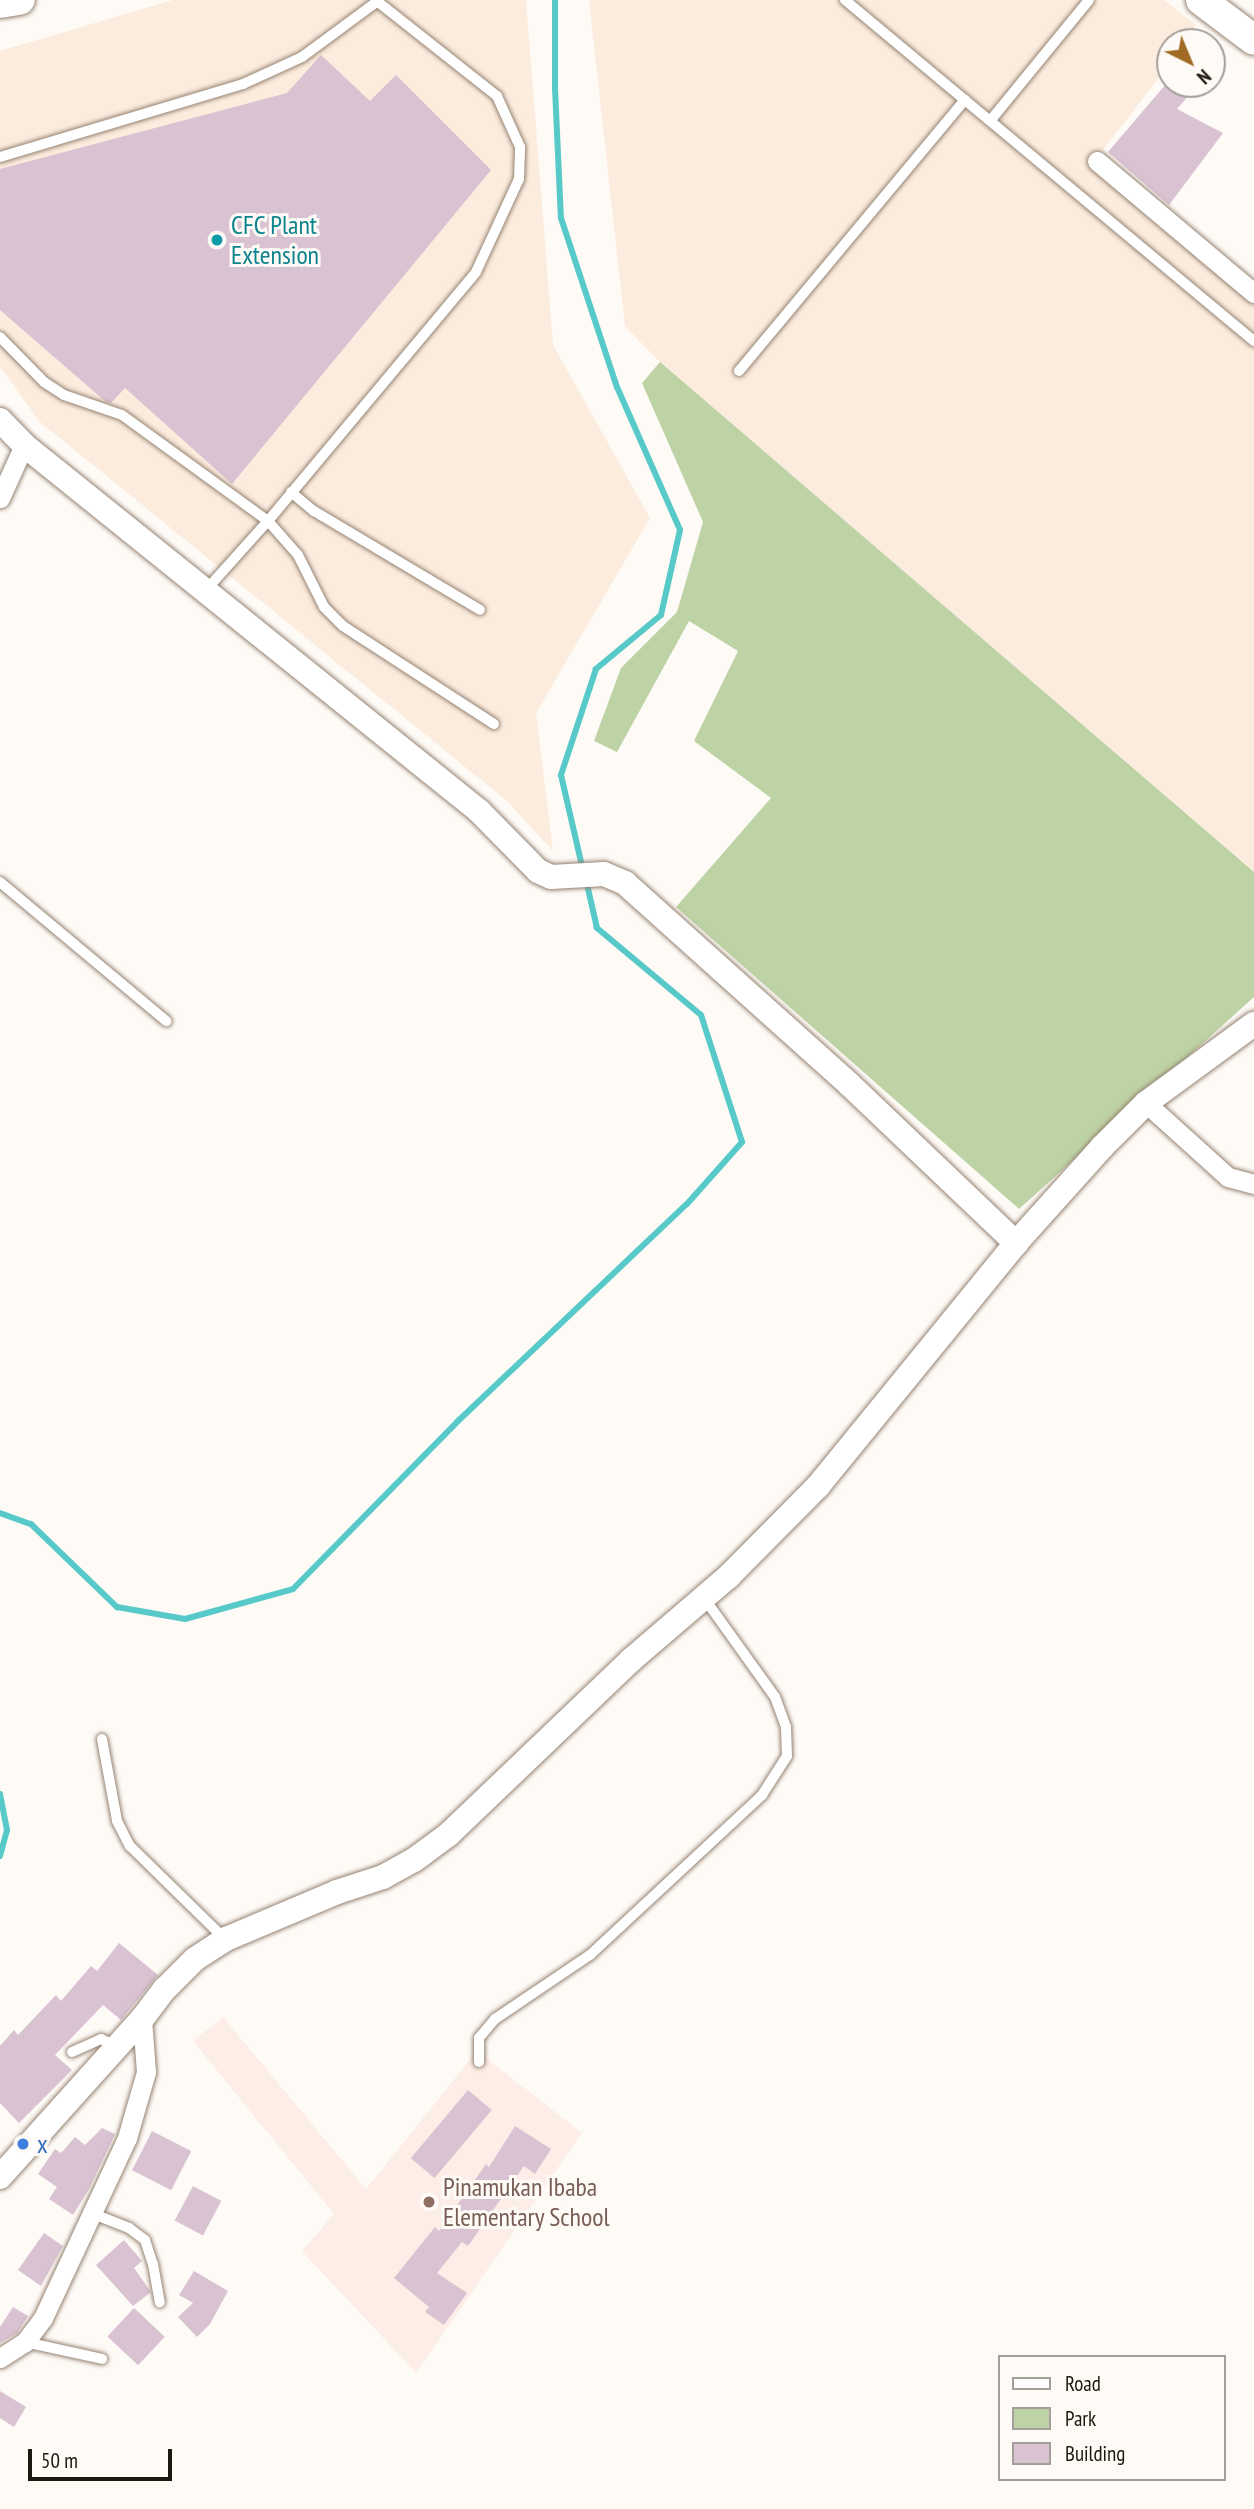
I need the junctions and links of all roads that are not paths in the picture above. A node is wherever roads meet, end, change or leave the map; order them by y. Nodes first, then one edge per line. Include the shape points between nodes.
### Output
1 (20, 0) edge
2 (845, 0) edge
3 (1089, 0) edge
4 (1201, 0) edge
5 (379, 1) edge
6 (0, 3) edge
7 (1254, 40) edge
8 (965, 100) junction
9 (990, 121) junction
10 (0, 157) edge
11 (1097, 162) dead end
12 (1254, 293) edge
13 (0, 337) edge
14 (1254, 341) edge
15 (739, 370) dead end
16 (0, 420) edge
17 (24, 445) junction
18 (291, 492) junction
19 (0, 498) edge
20 (268, 522) junction
21 (205, 592) junction
22 (481, 610) dead end
23 (494, 724) dead end
24 (0, 882) edge
25 (166, 1021) dead end
26 (1254, 1024) edge
27 (1146, 1102) junction
28 (1254, 1184) edge
29 (1016, 1243) junction
30 (704, 1598) junction
31 (102, 1739) dead end
32 (226, 1939) junction
33 (142, 2019) junction
34 (117, 2047) junction
35 (72, 2052) dead end
36 (479, 2062) dead end
37 (0, 2177) edge
38 (91, 2213) junction
39 (160, 2302) dead end
40 (25, 2342) junction
41 (0, 2358) edge
42 (103, 2358) dead end

1 - 6 main road
2 - 8 lane
3 - 9 lane
4 - 7 main road
5 - 10 lane via 302,57 243,84
5 - 18 lane via 497,96 520,147 519,179 476,272
8 - 9 lane
8 - 15 lane
9 - 14 lane
11 - 12 street
13 - 20 lane via 44,382 64,395 122,415
16 - 17 street
17 - 19 street
17 - 21 street
18 - 20 lane
18 - 22 lane via 314,511
20 - 21 lane
20 - 23 lane via 298,555 324,607 343,626
21 - 29 street via 479,811 538,871 551,877 610,875 625,883 849,1084
24 - 25 lane
26 - 27 street
27 - 28 street via 1228,1177
27 - 29 street
29 - 30 street via 818,1486
30 - 32 street via 631,1660 449,1834 414,1860 383,1877
30 - 36 lane via 775,1697 786,1727 787,1756 762,1795 590,1955 495,2019 479,2038
31 - 32 lane via 117,1821 130,1846
32 - 33 street via 195,1959
33 - 34 street
33 - 38 street via 146,2073 127,2138
34 - 35 lane via 100,2039
34 - 37 street
38 - 39 lane via 130,2228 145,2240
38 - 40 street via 43,2318
40 - 41 street
40 - 42 lane

